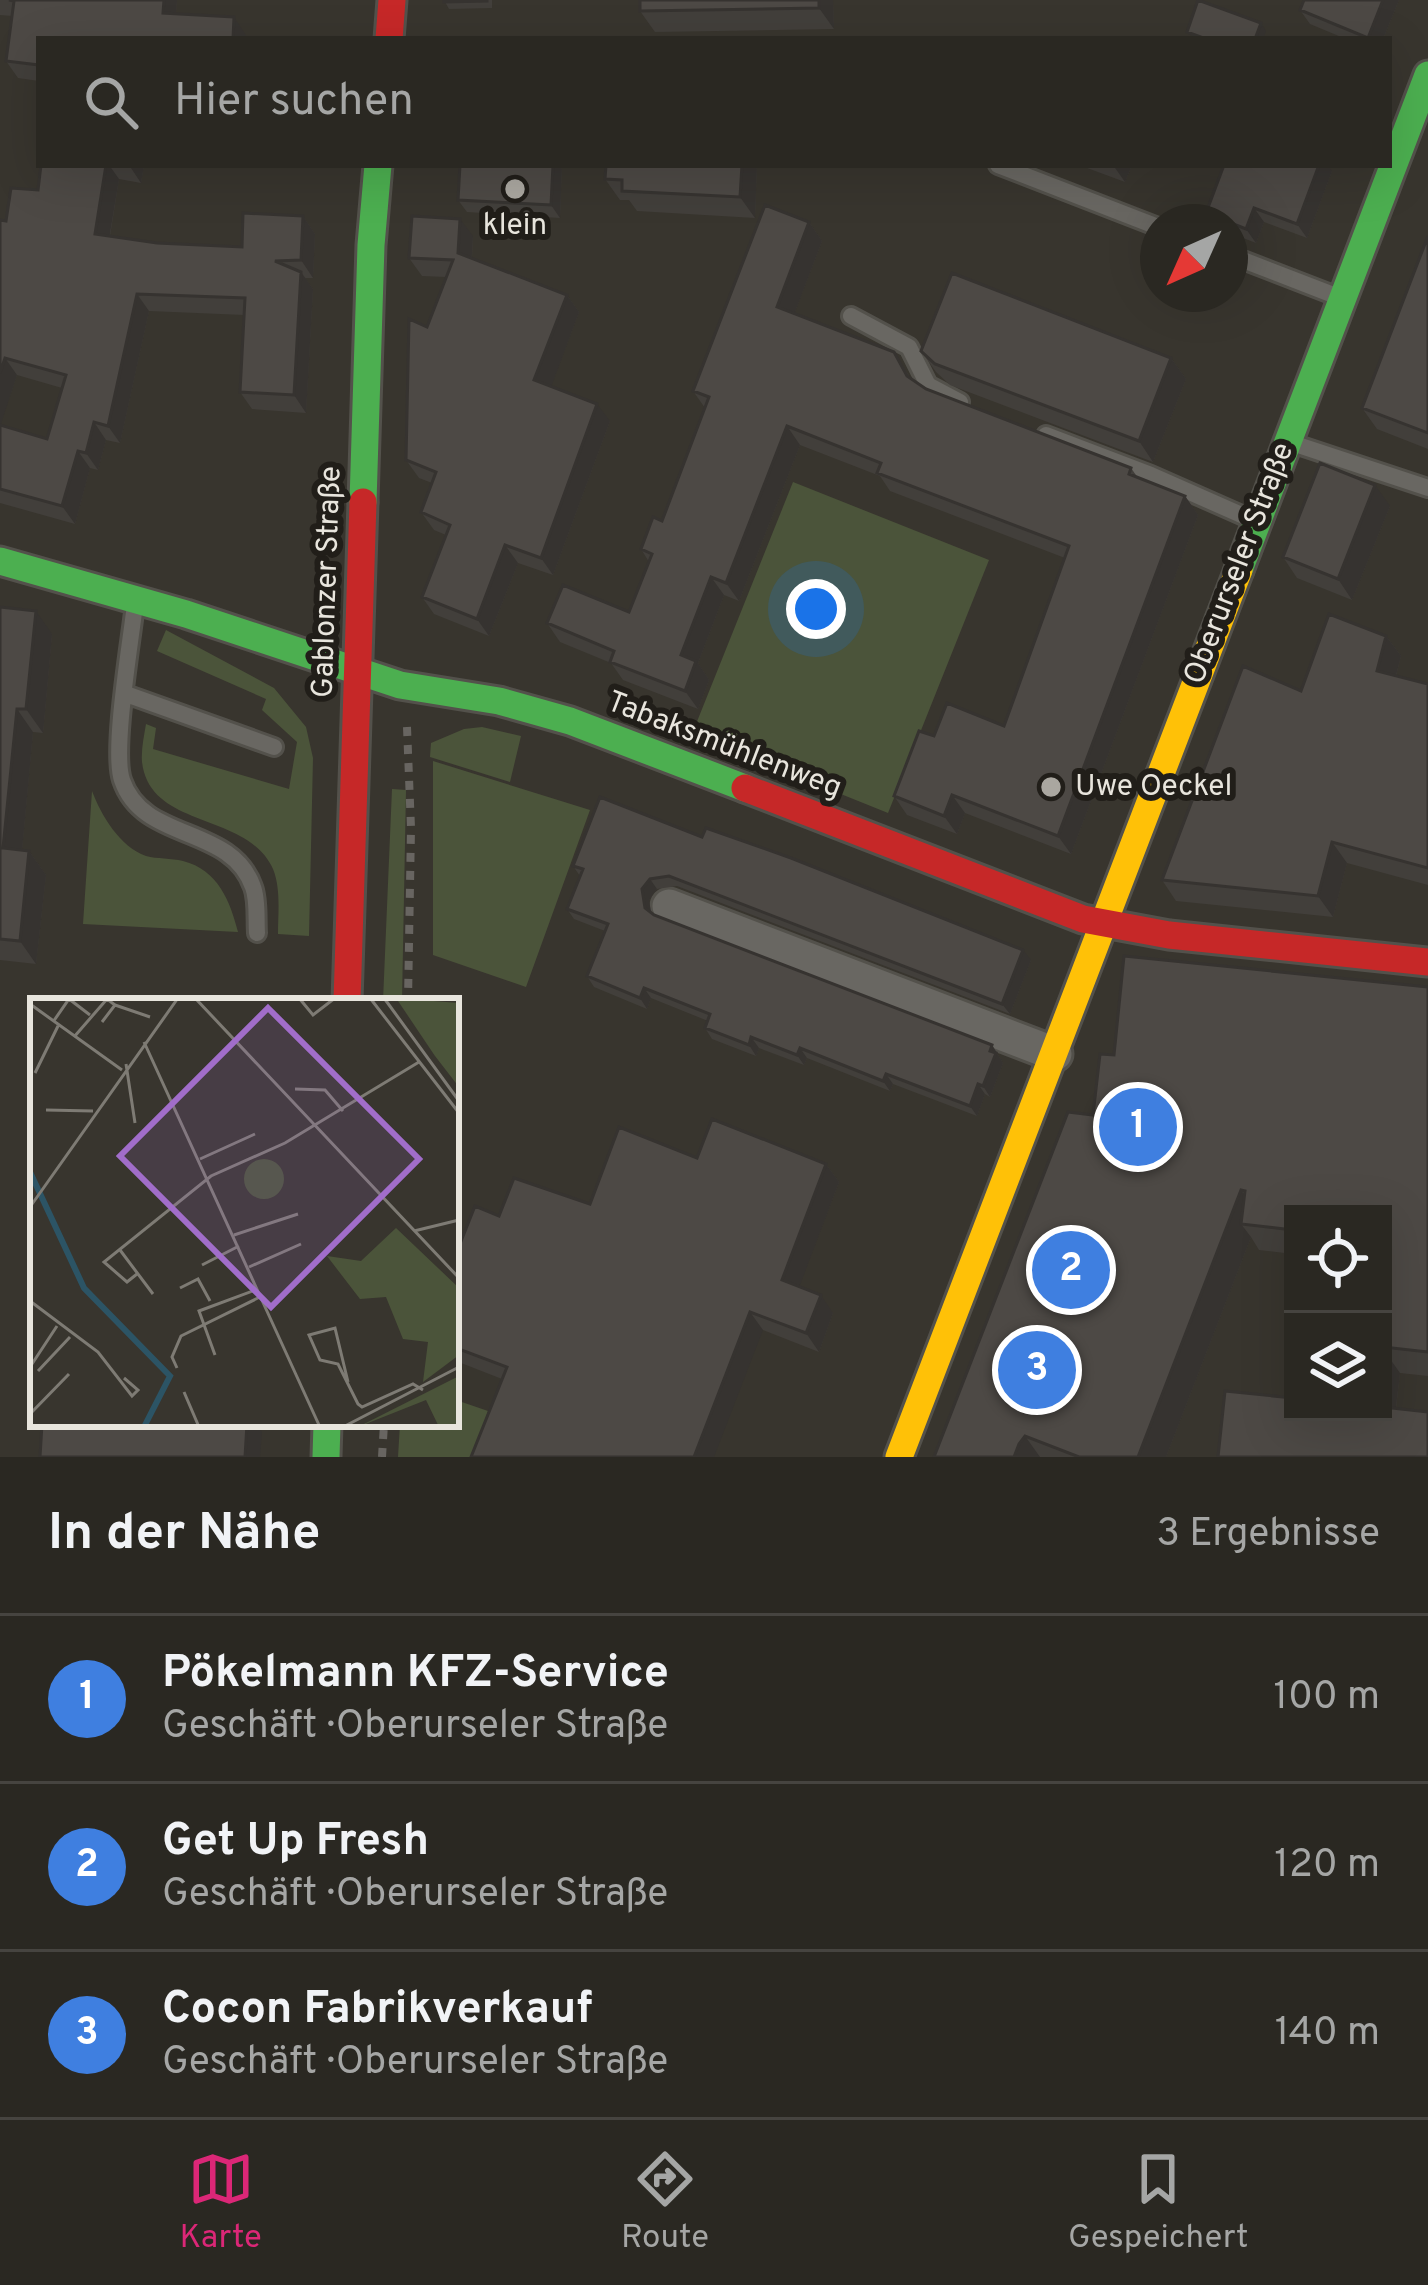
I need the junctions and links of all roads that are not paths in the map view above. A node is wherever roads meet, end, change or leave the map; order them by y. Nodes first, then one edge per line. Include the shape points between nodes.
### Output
1 (392, 0) edge
2 (389, 36) edge
3 (1425, 90) edge
4 (378, 168) edge
5 (1006, 168) edge
6 (1140, 220) edge
7 (1248, 262) edge
8 (1343, 298) junction
9 (851, 316) dead end
10 (985, 412) edge
11 (1027, 428) edge
12 (1288, 441) junction
13 (1428, 488) edge
14 (1256, 521) junction
15 (0, 561) edge
16 (136, 599) junction
17 (359, 672) junction
18 (126, 694) junction
19 (274, 747) dead end
20 (669, 906) dead end
21 (1104, 923) junction
22 (257, 933) dead end
23 (1428, 962) edge
24 (347, 998) edge
25 (1055, 1054) junction
26 (327, 1427) edge
27 (326, 1457) edge
28 (899, 1457) edge

1 - 2 street
3 - 8 street, Oberurseler Straße via 1409,147
4 - 17 street, Gablonzer Straße
5 - 6 lane
7 - 8 lane
8 - 12 street, Oberurseler Straße
9 - 10 lane via 910,347 928,385
11 - 14 lane
12 - 13 lane
12 - 14 street, Oberurseler Straße
14 - 21 street, Oberurseler Straße
15 - 16 street, Tabaksmühlenweg
16 - 17 street, Tabaksmühlenweg
16 - 18 lane
17 - 21 street, Tabaksmühlenweg via 570,722
17 - 24 street, Gablonzer Straße
18 - 19 lane
18 - 22 lane via 122,782 163,824 238,858 255,890
20 - 25 street
21 - 23 street, Tabaksmühlenweg
21 - 25 street, Oberurseler Straße
25 - 28 street, Oberurseler Straße
26 - 27 street

